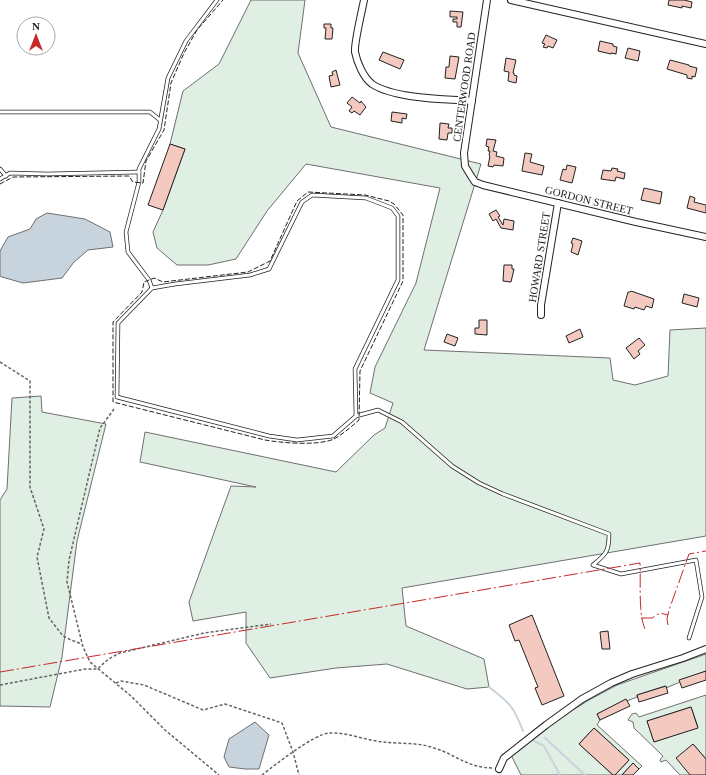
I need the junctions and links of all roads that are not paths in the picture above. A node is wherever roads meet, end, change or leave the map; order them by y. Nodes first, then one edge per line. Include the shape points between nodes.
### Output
1 (216, 0) edge
2 (364, 0) edge
3 (487, 0) edge
4 (511, 0) edge
5 (706, 44) edge
6 (472, 101) junction
7 (0, 112) edge
8 (160, 120) junction
9 (0, 169) edge
10 (139, 172) junction
11 (6, 176) junction
12 (470, 176) joint
13 (0, 179) edge
14 (558, 203) junction
15 (706, 237) edge
16 (152, 288) junction
17 (541, 315) dead end
18 (356, 416) junction
19 (689, 638) dead end
20 (706, 649) edge
21 (499, 768) road end

1 - 8 lane via 186,42 168,78
2 - 6 street via 355,50 361,70 372,83 391,93
3 - 6 street, CENTERWOOD ROAD
4 - 5 street
6 - 12 street, CENTERWOOD ROAD via 464,153 465,166
7 - 8 lane via 150,112
8 - 10 lane via 159,129
9 - 11 lane
10 - 11 lane via 10,173
10 - 16 lane via 139,182 126,232 128,252
11 - 13 lane
12 - 14 street, GORDON STREET via 475,182
14 - 15 street, GORDON STREET
14 - 17 street, HOWARD STREET
16 - 18 lane via 118,323 117,397 269,436 297,440 333,436
16 - 18 lane via 250,275 269,270 302,202 312,195 366,198 392,208 398,216 398,280 355,369
18 - 19 lane via 378,410 402,422 452,466 479,483 609,534 609,547 593,565 622,574 696,560 702,597
20 - 21 street via 632,674 582,699 504,758

